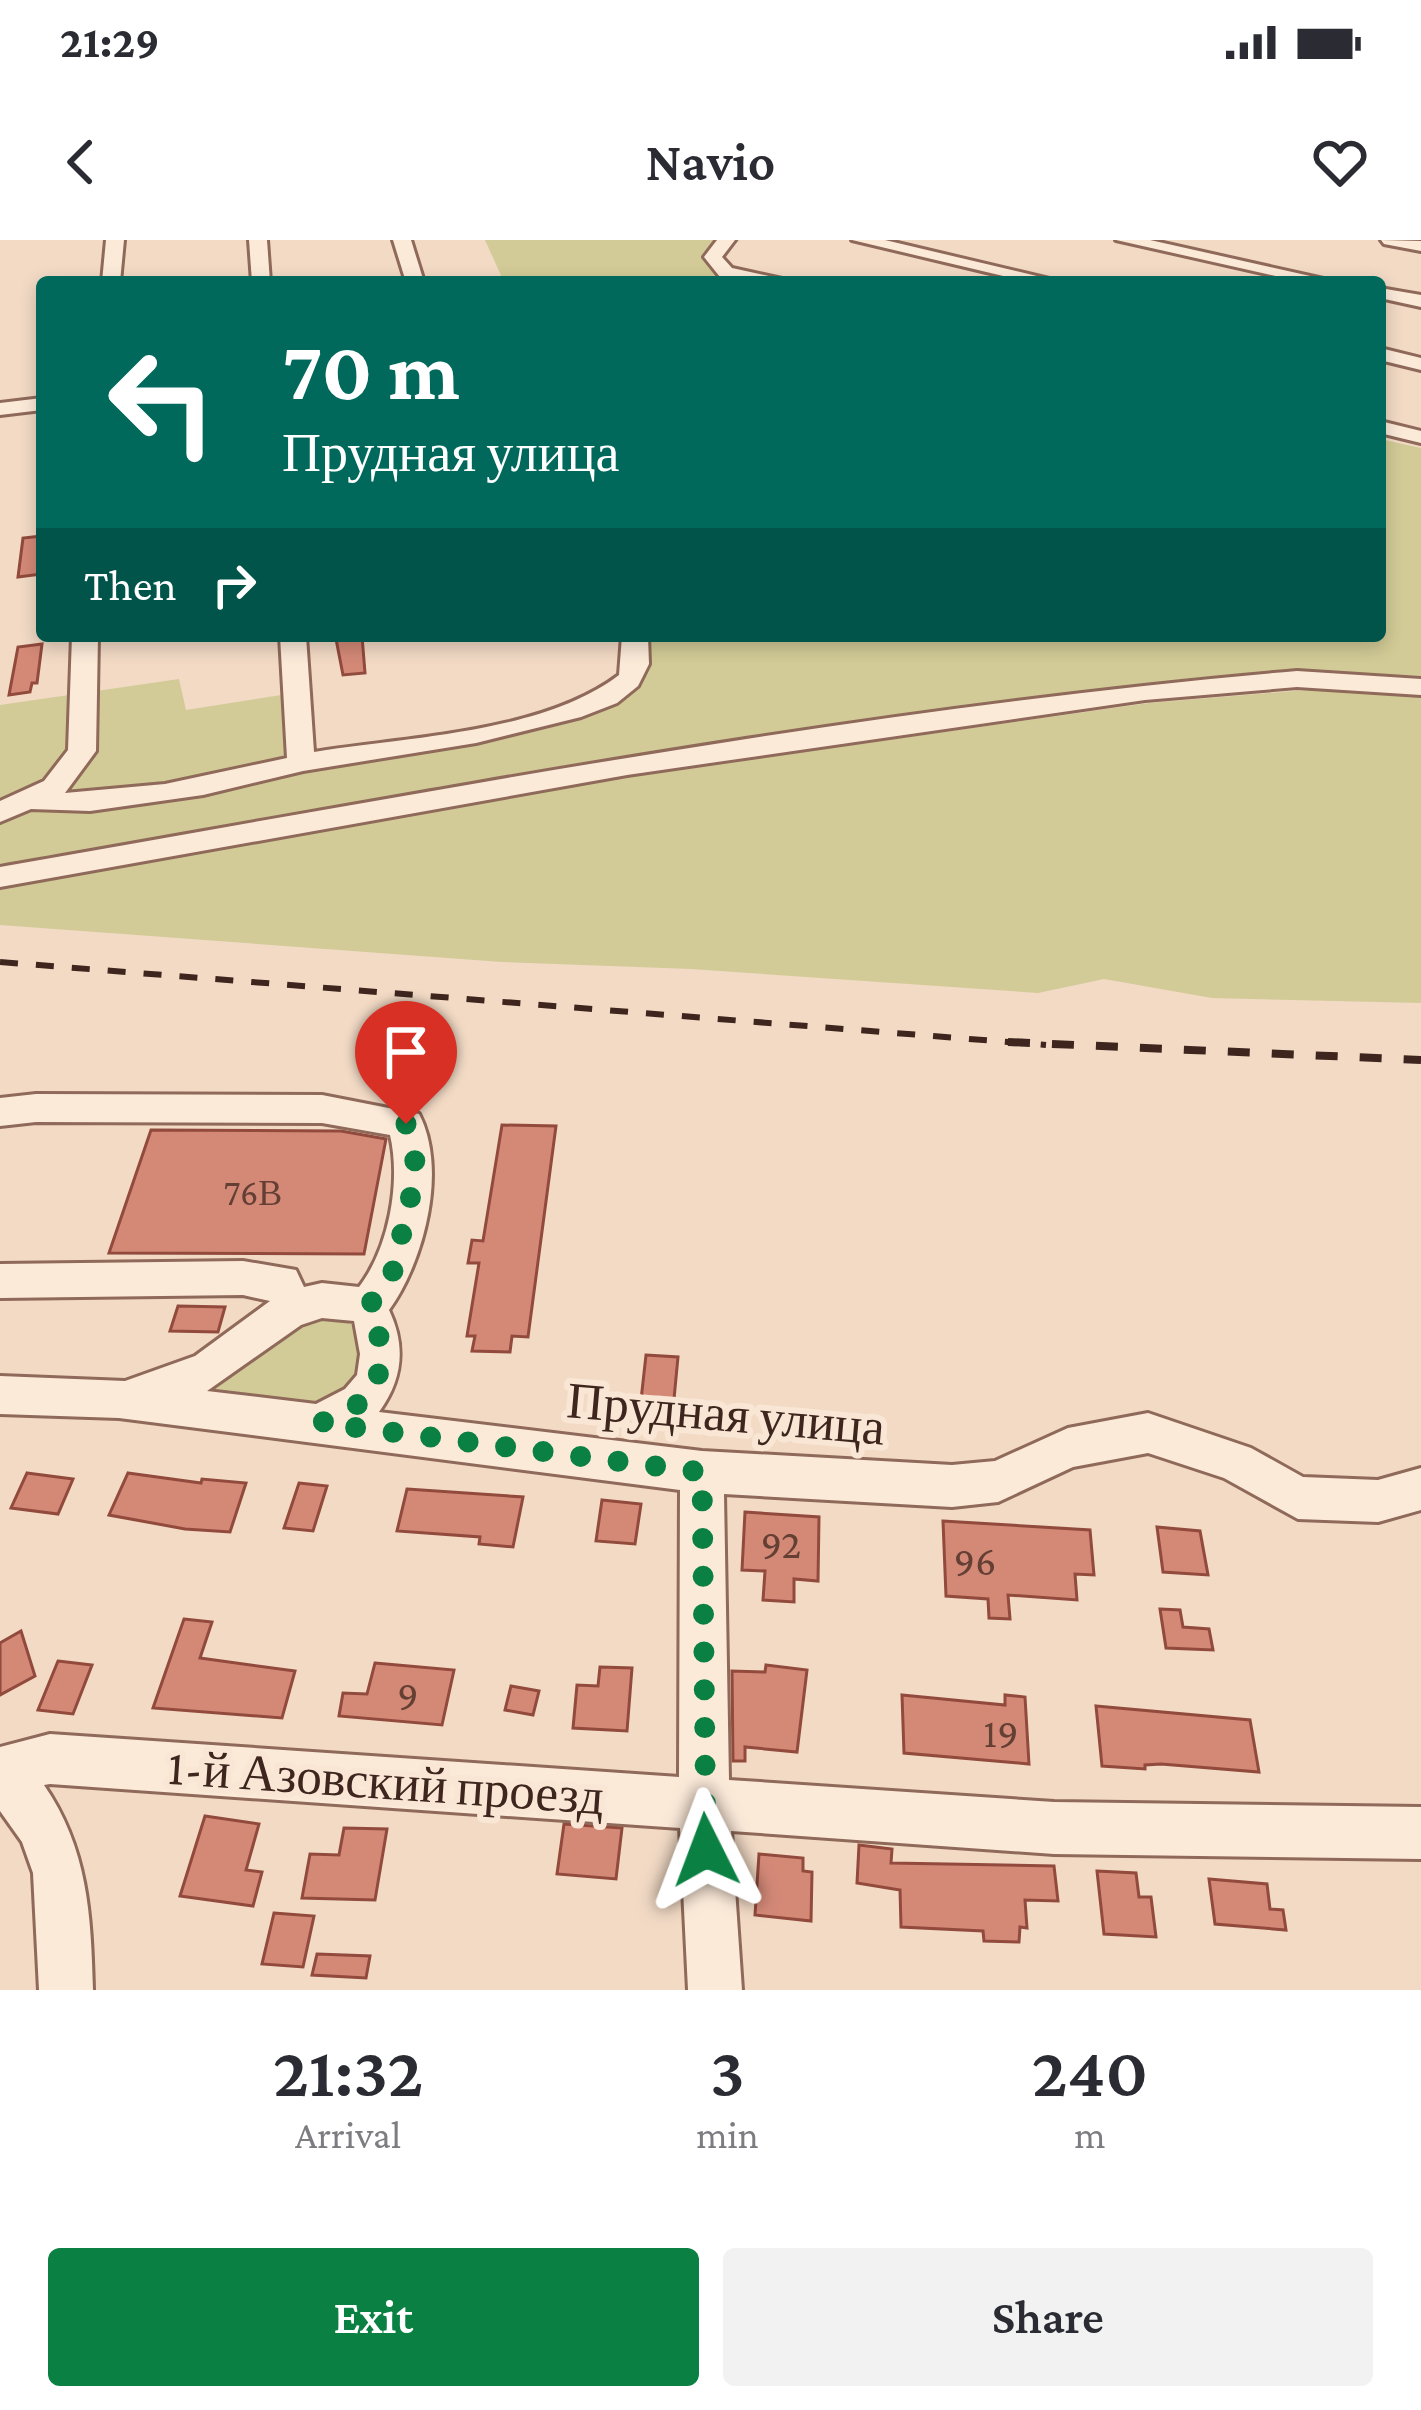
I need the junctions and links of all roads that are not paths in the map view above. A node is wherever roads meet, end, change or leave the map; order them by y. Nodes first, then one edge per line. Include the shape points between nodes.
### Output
1 (115, 240) edge
2 (258, 240) edge
3 (402, 240) edge
4 (727, 240) edge
5 (861, 240) edge
6 (1125, 240) edge
7 (1390, 240) edge
8 (1421, 246) edge
9 (112, 276) edge
10 (261, 276) edge
11 (413, 276) edge
12 (746, 276) edge
13 (1026, 276) edge
14 (1299, 276) edge
15 (1386, 294) edge
16 (1421, 301) edge
17 (1386, 356) edge
18 (1421, 364) edge
19 (36, 405) edge
20 (0, 409) edge
21 (1386, 428) edge
22 (1421, 437) edge
23 (85, 642) edge
24 (293, 642) edge
25 (637, 642) edge
26 (1421, 687) edge
27 (301, 763) junction
28 (28, 800) junction
29 (0, 813) edge
30 (0, 877) edge
31 (0, 1112) edge
32 (0, 1281) edge
33 (293, 1307) junction
34 (368, 1307) junction
35 (0, 1395) edge
36 (119, 1399) junction
37 (321, 1423) junction
38 (702, 1472) junction
39 (1421, 1489) edge
40 (0, 1773) edge
41 (704, 1804) junction
42 (1421, 1833) edge
43 (66, 1990) edge
44 (715, 1990) edge

1 - 9 street
2 - 10 street
3 - 11 street
4 - 12 street via 713,257 726,273
5 - 13 street
6 - 14 street
7 - 8 street
15 - 16 street
17 - 18 street
19 - 20 street
21 - 22 street
23 - 28 street via 82,751 54,788
24 - 27 street
25 - 27 street via 628,680 588,708
26 - 30 street via 1297,679 1144,692 627,766
27 - 28 street via 244,780 127,796
28 - 29 street
31 - 34 street via 322,1109 406,1124 417,1170 392,1275
32 - 33 street via 243,1278 282,1282
33 - 34 street via 341,1298
33 - 36 street via 184,1383
34 - 37 street via 382,1334 380,1368 364,1399
35 - 36 street, Прудная улица
36 - 37 street, Прудная улица
37 - 38 street, Прудная улица
38 - 39 street, Прудная улица via 952,1486 998,1481 1068,1448 1148,1433 1236,1462 1298,1498 1378,1501
38 - 41 street
40 - 41 street, 1-й Азовский проезд via 50,1760
40 - 43 street via 31,1804 57,1853
41 - 42 street, 1-й Азовский проезд via 1054,1828
41 - 44 street

